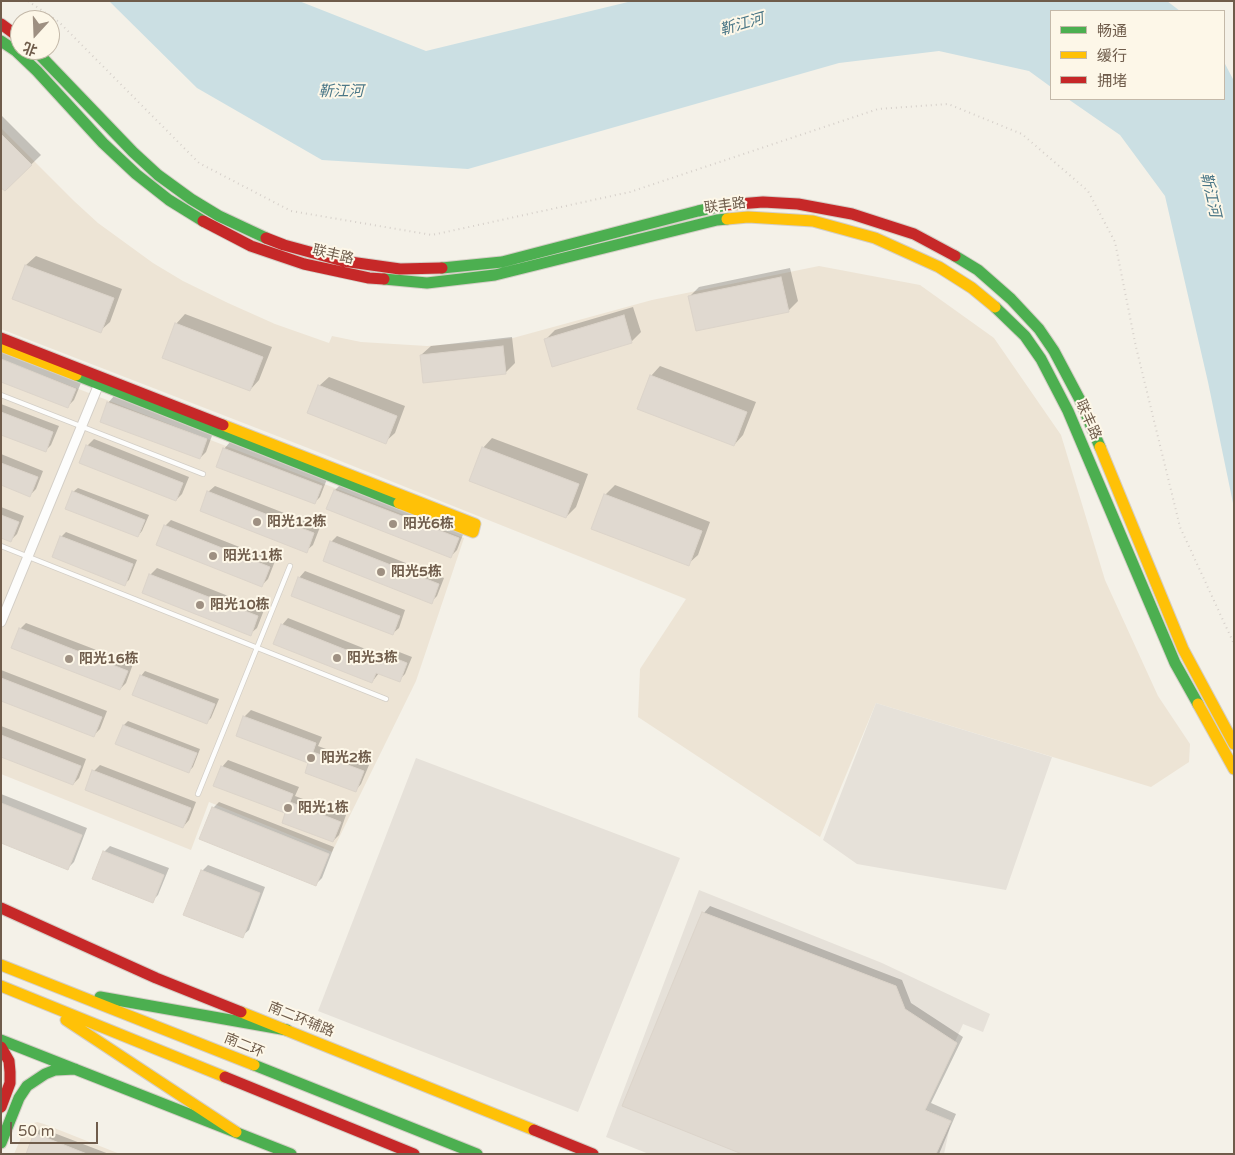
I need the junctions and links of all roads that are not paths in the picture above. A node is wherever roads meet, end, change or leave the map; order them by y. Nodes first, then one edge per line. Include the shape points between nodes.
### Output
1 (1, 41) edge
2 (45, 60) edge
3 (1, 338) edge
4 (1, 346) edge
5 (100, 381) junction
6 (1, 395) edge
7 (81, 426) junction
8 (203, 474) dead end
9 (1, 546) edge
10 (28, 557) junction
11 (290, 566) dead end
12 (1, 622) edge
13 (257, 648) junction
14 (386, 700) dead end
15 (1234, 744) edge
16 (1234, 769) edge
17 (198, 794) dead end
18 (1, 908) edge
19 (1, 965) edge
20 (1, 986) edge
21 (66, 991) junction
22 (35, 1000) junction
23 (287, 1030) junction
24 (1, 1040) edge
25 (1, 1047) edge
26 (76, 1069) junction
27 (1, 1107) edge
28 (236, 1132) junction
29 (1, 1143) edge
30 (291, 1154) edge
31 (414, 1154) edge
32 (477, 1154) edge
33 (593, 1154) edge

1 - 16 main road, 联丰路 via 37,71 103,143 169,200 194,217 251,246 319,268 388,280 453,281 495,275 717,220 748,217 813,221 846,229 890,244 939,267 1005,315 1041,359 1068,411 1175,663
2 - 15 main road, 联丰路 via 132,152 191,199 219,216 284,245 343,261 400,269 452,268 502,262 698,211 763,202 798,204 852,214 914,234 946,251 978,270 1011,299 1054,351 1080,400 1183,649
3 - 5 main road
4 - 5 main road
5 - 5 main road via 473,532 475,524
5 - 7 street
6 - 7 lane
7 - 8 lane
7 - 10 street
9 - 10 lane
10 - 12 street
10 - 13 lane
11 - 13 lane
13 - 14 lane
13 - 17 lane
18 - 23 main road, 南二环辅路 via 156,978
19 - 21 main road, 南二环
20 - 22 main road
21 - 23 main road
21 - 32 main road, 南二环
22 - 28 main road
22 - 31 main road
23 - 33 main road, 南二环辅路
24 - 26 main road
25 - 27 main road via 9,1061 10,1072 10,1083
26 - 28 main road
26 - 29 main road via 54,1070 27,1086
28 - 30 main road

